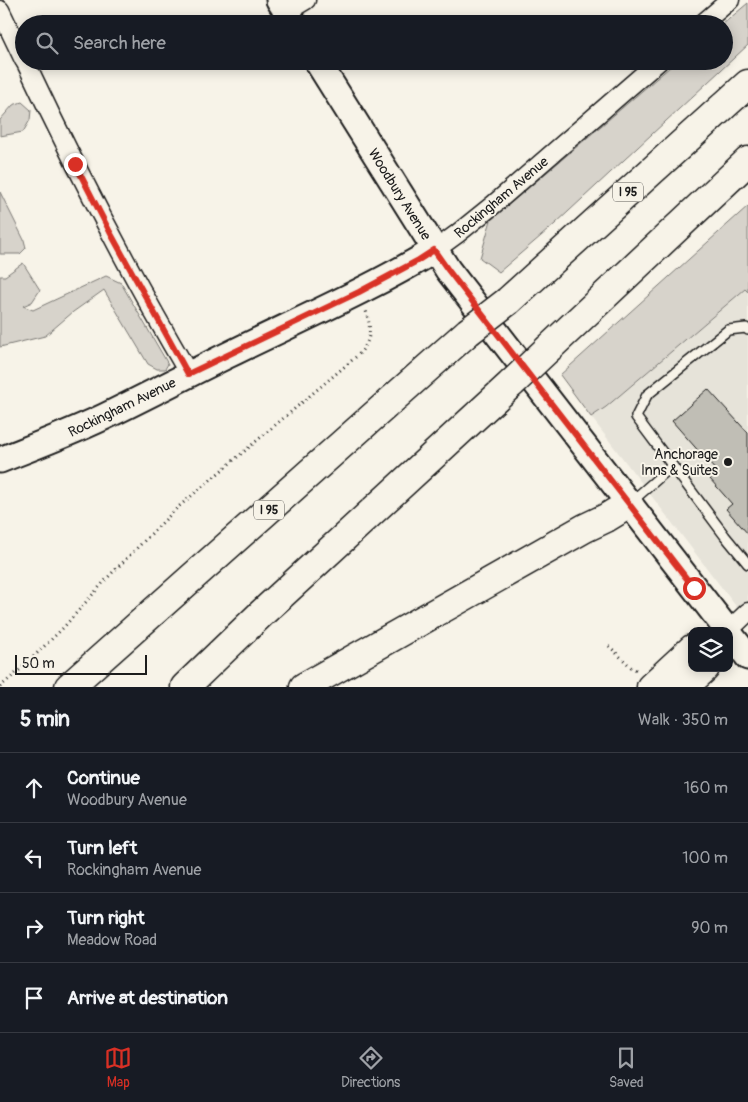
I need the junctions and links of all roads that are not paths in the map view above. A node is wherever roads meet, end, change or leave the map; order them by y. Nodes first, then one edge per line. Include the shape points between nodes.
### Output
1 (730, 0) edge
2 (0, 10) edge
3 (712, 15) edge
4 (15, 41) edge
5 (29, 70) edge
6 (323, 70) edge
7 (649, 70) edge
8 (748, 84) edge
9 (748, 161) edge
10 (434, 250) junction
11 (748, 330) edge
12 (188, 374) junction
13 (0, 460) edge
14 (672, 466) junction
15 (629, 504) junction
16 (748, 564) edge
17 (748, 612) edge
18 (725, 627) edge
19 (732, 627) edge
20 (733, 638) edge
21 (688, 652) edge
22 (748, 657) edge
23 (701, 672) edge
24 (645, 679) edge
25 (69, 687) edge
26 (185, 687) edge
27 (304, 687) edge
28 (684, 687) edge

1 - 3 street
2 - 4 street
5 - 12 street via 110,232
6 - 10 street, Woodbury Avenue
7 - 10 street, Rockingham Avenue via 493,205
8 - 25 main road, I 95, bridge via 508,301 468,332
9 - 26 main road, bridge
10 - 12 street, Rockingham Avenue via 359,292
10 - 15 street, Woodbury Avenue
11 - 14 lane via 728,330 647,394 636,418
12 - 13 street, Rockingham Avenue via 78,429
14 - 15 lane
14 - 16 lane
15 - 18 street, Woodbury Avenue
15 - 27 main road
17 - 19 street
20 - 22 street, Woodbury Avenue
21 - 24 main road
23 - 28 main road

